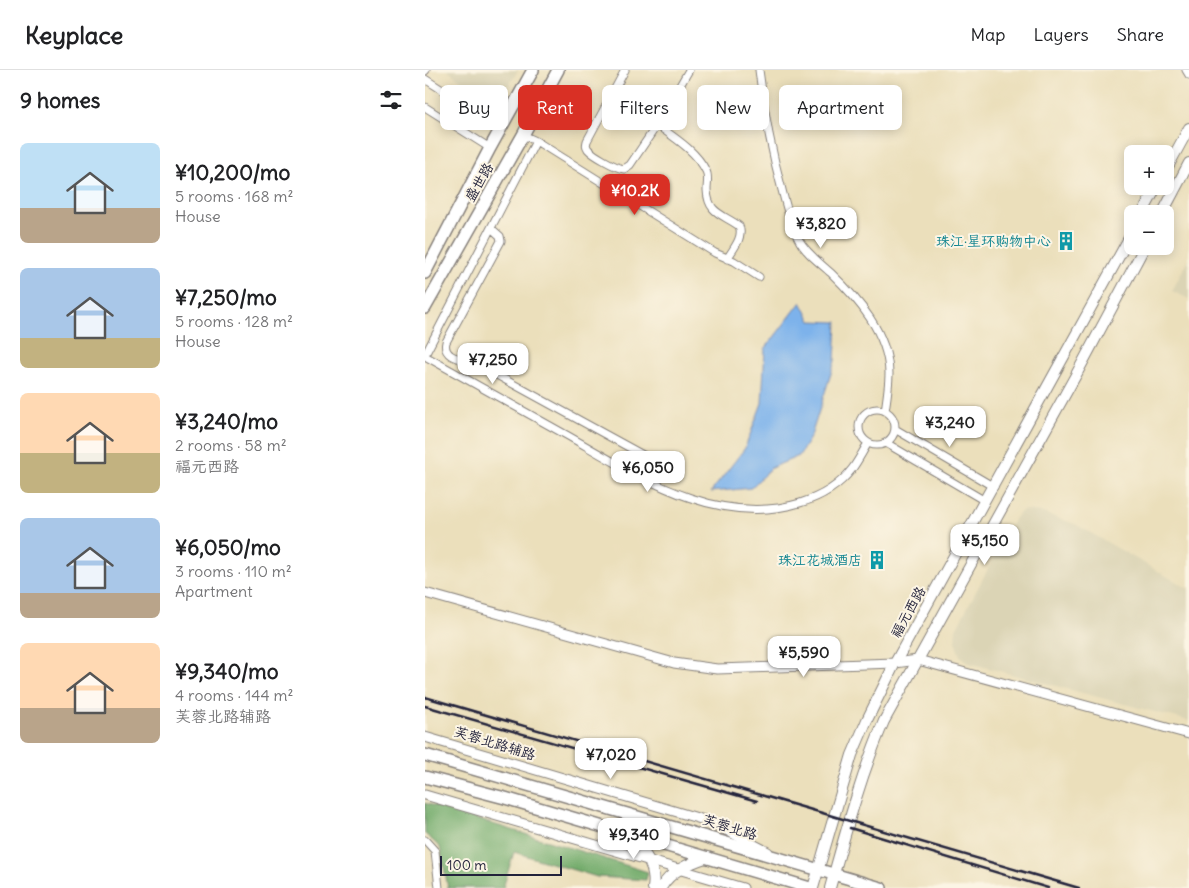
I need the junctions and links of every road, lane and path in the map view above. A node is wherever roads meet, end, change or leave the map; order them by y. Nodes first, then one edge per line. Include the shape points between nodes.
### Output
1 (533, 70) edge
2 (558, 70) edge
3 (625, 70) edge
4 (689, 70) edge
5 (759, 70) edge
6 (1186, 70) edge
7 (1189, 75) edge
8 (425, 79) edge
9 (617, 85) edge
10 (680, 85) edge
11 (440, 89) edge
12 (425, 107) edge
13 (602, 113) edge
14 (508, 117) edge
15 (1189, 128) edge
16 (501, 130) edge
17 (654, 130) edge
18 (664, 130) edge
19 (523, 135) junction
20 (536, 141) junction
21 (490, 148) junction
22 (1174, 156) edge
23 (1188, 166) edge
24 (1167, 205) edge
25 (491, 228) junction
26 (1124, 248) edge
27 (1140, 255) edge
28 (727, 259) junction
29 (425, 273) edge
30 (759, 277) dead end
31 (425, 308) edge
32 (425, 356) edge
33 (885, 411) junction
34 (895, 429) junction
35 (868, 443) junction
36 (886, 443) junction
37 (673, 472) dead end
38 (993, 487) junction
39 (985, 501) junction
40 (425, 593) edge
41 (918, 660) junction
42 (895, 663) junction
43 (1189, 734) edge
44 (425, 737) edge
45 (425, 755) edge
46 (425, 777) edge
47 (425, 795) edge
48 (623, 833) junction
49 (425, 840) edge
50 (708, 857) junction
51 (782, 859) junction
52 (648, 860) junction
53 (680, 869) junction
54 (818, 869) junction
55 (834, 874) junction
56 (439, 888) edge
57 (653, 888) edge
58 (661, 888) edge
59 (743, 888) edge
60 (812, 888) edge
61 (830, 888) edge
62 (881, 888) edge

1 - 14 main road, 盛世路
2 - 19 main road, 盛世路
3 - 9 street
4 - 10 street
5 - 33 street via 775,164 798,238 865,309 881,340 889,372
6 - 7 street
8 - 11 street
12 - 21 street
13 - 17 street via 587,141 588,149 620,169 627,168
15 - 22 main road
16 - 21 main road, 盛世路
18 - 28 street via 685,145 707,174 711,207 741,230
19 - 20 street
19 - 31 main road, 盛世路
20 - 25 street
20 - 28 street
21 - 29 main road, 盛世路
23 - 24 main road
25 - 32 street
25 - 37 street via 500,236 501,242 445,342 449,354 473,362
26 - 38 main road, 福元西路
27 - 41 main road
28 - 30 street
32 - 35 street via 655,484 722,506 748,510 785,508 817,498 852,469
33 - 34 street via 891,415
33 - 35 street via 872,410 861,418 859,432
34 - 36 street
34 - 38 street
35 - 36 street
36 - 39 street
38 - 39 main road, 福元西路
39 - 42 main road, 福元西路
40 - 42 street via 674,663 717,670
41 - 42 street
41 - 43 street
41 - 55 main road via 870,753
42 - 54 main road, 福元西路 via 852,755
44 - 51 street, 芙蓉北路辅路 via 711,822
45 - 51 main road, 芙蓉北路
46 - 48 main road
47 - 52 street
48 - 50 main road
48 - 52 main road
49 - 56 street via 435,851
50 - 53 main road
50 - 60 main road
51 - 54 main road, 芙蓉北路
52 - 53 street
52 - 57 main road via 654,876
53 - 58 main road
53 - 59 street
54 - 55 main road, 芙蓉北路
54 - 60 main road, 福元西路
55 - 61 main road
55 - 62 main road, 芙蓉北路

